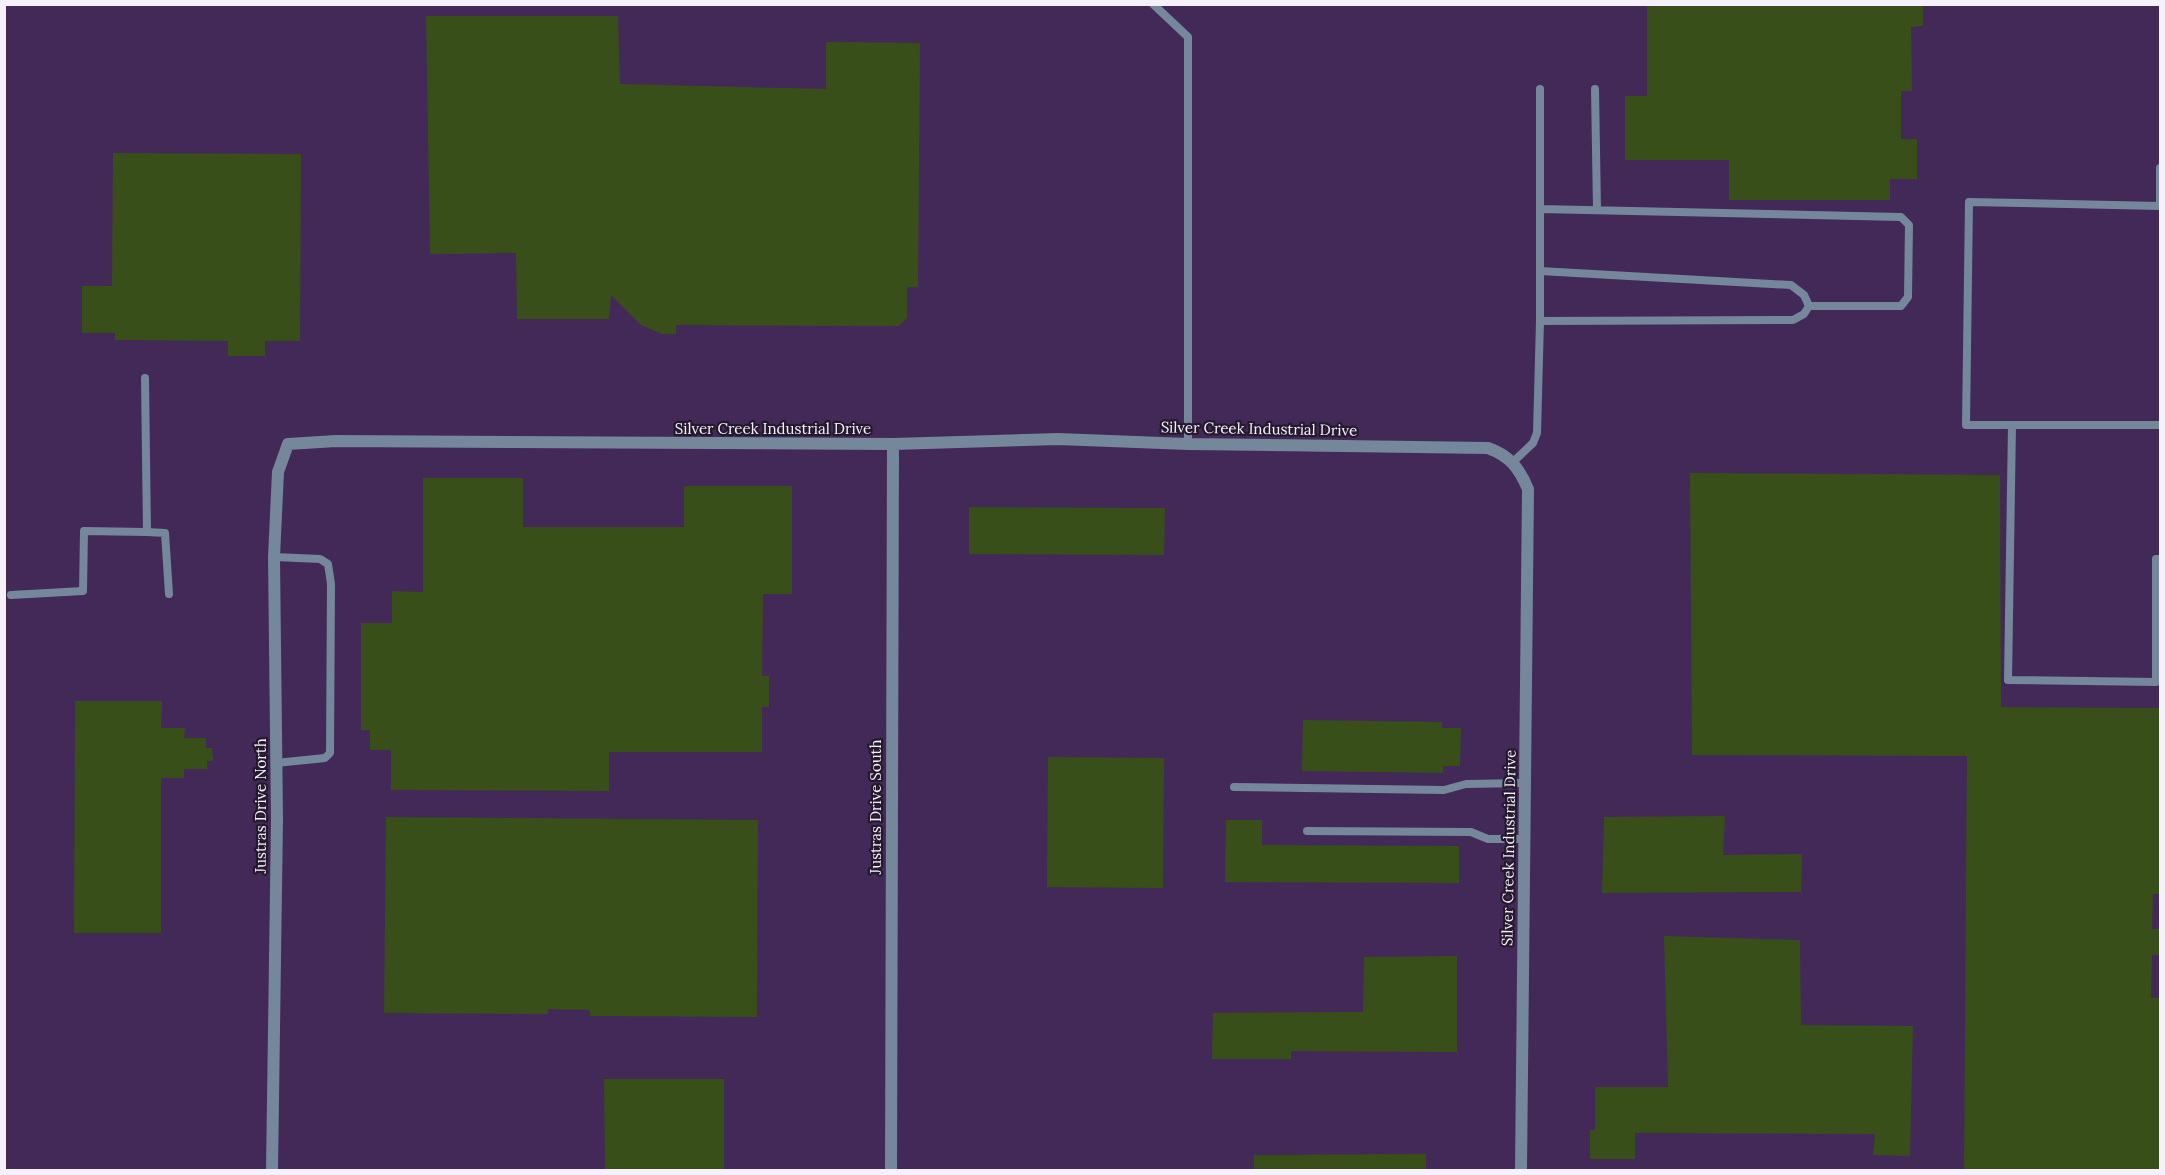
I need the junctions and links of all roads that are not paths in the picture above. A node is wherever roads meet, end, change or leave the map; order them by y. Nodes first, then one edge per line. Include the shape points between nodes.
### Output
1 (1153, 4) edge
2 (1540, 89) dead end
3 (1595, 89) dead end
4 (2160, 168) edge
5 (2160, 206) edge
6 (1540, 209) junction
7 (1597, 210) junction
8 (1540, 271) junction
9 (1809, 306) junction
10 (1540, 321) junction
11 (145, 378) dead end
12 (2012, 425) junction
13 (2160, 425) edge
14 (288, 444) joint
15 (893, 444) junction
16 (1188, 444) junction
17 (1513, 462) junction
18 (147, 532) junction
19 (274, 557) junction
20 (2160, 559) edge
21 (169, 594) dead end
22 (11, 596) dead end
23 (276, 763) junction
24 (1525, 783) junction
25 (1234, 787) dead end
26 (1307, 831) dead end
27 (1524, 839) junction
28 (272, 1170) edge
29 (891, 1170) edge
30 (1521, 1170) edge

1 - 16 lane via 1188,37
2 - 6 lane
3 - 7 lane
4 - 5 lane
5 - 12 lane via 1969,202 1966,425
6 - 7 lane
6 - 8 lane
7 - 9 lane via 1905,220 1909,225 1906,303
8 - 9 lane via 1791,285 1804,295
8 - 10 lane
9 - 10 lane via 1804,315 1793,320
10 - 17 lane via 1537,433 1533,443
11 - 18 lane
12 - 13 lane
12 - 20 lane via 2008,680 2156,682 2156,559
14 - 15 street, Silver Creek Industrial Drive
14 - 19 street, Justras Drive North via 278,472
15 - 16 street, Silver Creek Industrial Drive via 1058,439
15 - 29 street, Justras Drive South
16 - 17 street, Silver Creek Industrial Drive via 1471,447 1488,448
17 - 24 street, Silver Creek Industrial Drive via 1528,489
18 - 21 lane via 165,533
18 - 22 lane via 84,531 83,591
19 - 23 street, Justras Drive North
19 - 23 lane via 320,559 328,564 331,584 330,753 325,758
23 - 28 street, Justras Drive North
24 - 25 lane via 1466,784 1444,790
24 - 27 street, Silver Creek Industrial Drive
26 - 27 lane via 1471,832 1488,839
27 - 30 street, Silver Creek Industrial Drive

